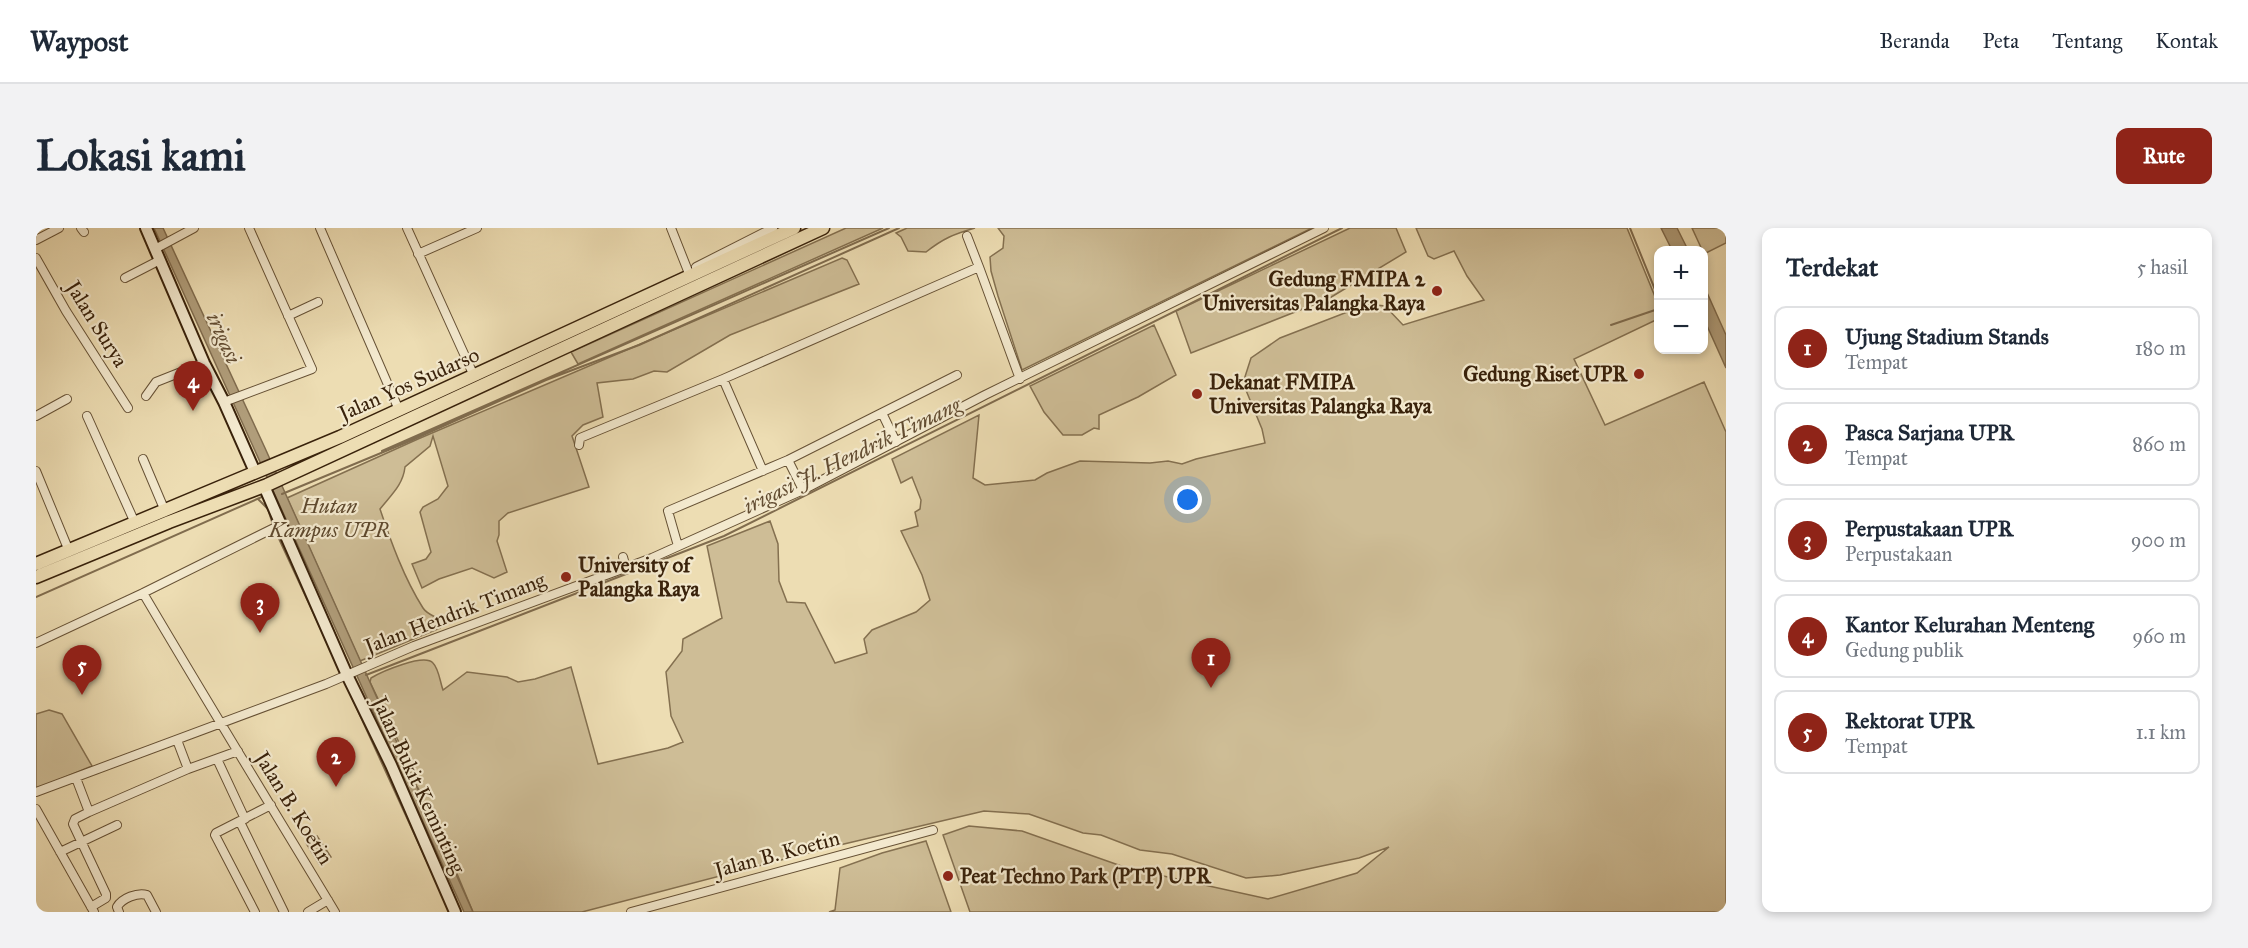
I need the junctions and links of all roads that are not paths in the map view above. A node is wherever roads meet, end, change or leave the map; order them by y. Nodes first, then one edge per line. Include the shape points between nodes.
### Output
1 (59, 228) edge
2 (146, 228) edge
3 (194, 228) edge
4 (249, 228) edge
5 (320, 228) edge
6 (407, 228) edge
7 (477, 228) edge
8 (671, 228) edge
9 (772, 228) edge
10 (794, 228) edge
11 (823, 228) edge
12 (1324, 228) edge
13 (967, 236) dead end
14 (36, 240) edge
15 (156, 249) junction
16 (418, 254) junction
17 (36, 258) edge
18 (160, 260) junction
19 (979, 267) junction
20 (690, 276) junction
21 (125, 278) dead end
22 (318, 302) dead end
23 (288, 316) junction
24 (559, 344) junction
25 (534, 349) junction
26 (204, 363) junction
27 (957, 375) dead end
28 (474, 376) junction
29 (723, 379) junction
30 (1020, 379) junction
31 (146, 396) dead end
32 (68, 399) dead end
33 (228, 400) junction
34 (128, 408) dead end
35 (399, 410) junction
36 (882, 413) junction
37 (36, 416) edge
38 (87, 416) dead end
39 (365, 432) junction
40 (896, 442) junction
41 (579, 445) dead end
42 (143, 459) dead end
43 (788, 460) junction
44 (36, 471) edge
45 (258, 471) junction
46 (763, 471) junction
47 (266, 487) junction
48 (803, 490) junction
49 (167, 516) junction
50 (135, 523) junction
51 (280, 525) junction
52 (678, 546) junction
53 (69, 551) junction
54 (622, 557) dead end
55 (36, 564) edge
56 (626, 568) junction
57 (36, 577) edge
58 (143, 593) junction
59 (36, 643) edge
60 (352, 672) junction
61 (220, 723) junction
62 (177, 740) junction
63 (238, 751) junction
64 (218, 759) junction
65 (188, 769) junction
66 (76, 778) junction
67 (36, 792) edge
68 (271, 805) junction
69 (36, 809) edge
70 (89, 812) junction
71 (242, 820) junction
72 (117, 825) dead end
73 (933, 830) dead end
74 (80, 842) junction
75 (60, 852) junction
76 (328, 900) junction
77 (92, 909) edge
78 (119, 912) edge
79 (156, 912) edge
80 (255, 912) edge
81 (284, 912) edge
82 (308, 912) edge
83 (335, 912) edge
84 (455, 912) edge
85 (631, 912) edge

1 - 14 street
2 - 15 main road
3 - 15 street
4 - 23 street
5 - 35 street
6 - 16 street
7 - 16 street
8 - 20 street
9 - 25 street
10 - 20 main road, Jalan Yos Sudarso
11 - 24 main road, Jalan Yos Sudarso
12 - 30 street, Jalan Hendrik Timang
13 - 19 street
15 - 18 main road
16 - 28 street
17 - 34 street, Jalan Surya
18 - 21 street
18 - 26 main road
19 - 29 street
19 - 30 street
20 - 24 main road, Jalan Yos Sudarso
22 - 23 street
23 - 33 street via 312,369
24 - 25 main road, Jalan Yos Sudarso
24 - 39 main road, Jalan Yos Sudarso
25 - 28 main road, Jalan Yos Sudarso
26 - 31 street via 156,382
26 - 33 main road
27 - 36 street
28 - 35 main road, Jalan Yos Sudarso
29 - 41 street via 580,438
29 - 46 street
30 - 40 street, Jalan Hendrik Timang
32 - 37 street
33 - 45 main road
35 - 39 main road, Jalan Yos Sudarso
36 - 40 street
36 - 43 street
38 - 50 street
39 - 45 main road, Jalan Yos Sudarso
39 - 47 main road, Jalan Yos Sudarso
40 - 48 street, Jalan Hendrik Timang
42 - 49 street
43 - 46 street
43 - 48 street
44 - 53 street
45 - 49 main road, Jalan Yos Sudarso
46 - 52 street via 668,511
47 - 49 main road, Jalan Yos Sudarso
47 - 51 main road, Jalan Bukit Keminting
48 - 52 street, Jalan Hendrik Timang
49 - 50 main road, Jalan Yos Sudarso
49 - 57 main road, Jalan Yos Sudarso
50 - 53 main road, Jalan Yos Sudarso
51 - 58 street
51 - 60 main road, Jalan Bukit Keminting
52 - 56 street, Jalan Hendrik Timang
53 - 55 main road, Jalan Yos Sudarso
54 - 56 street
56 - 60 street, Jalan Hendrik Timang
58 - 59 street
58 - 61 street, Jalan B. Koetin
60 - 61 street, Jalan Hendrik Timang
60 - 84 main road, Jalan Bukit Keminting
61 - 62 street, Jalan Hendrik Timang
61 - 63 street, Jalan B. Koetin
62 - 65 street
62 - 66 street, Jalan Hendrik Timang
63 - 64 street
63 - 68 street, Jalan B. Koetin
64 - 65 street
64 - 71 street
65 - 70 street
66 - 67 street, Jalan Hendrik Timang
66 - 70 street
68 - 71 street
68 - 76 street, Jalan B. Koetin
69 - 75 street
70 - 74 street via 73,822
71 - 80 street via 216,833 215,839
71 - 81 street
72 - 74 street
73 - 85 street, Jalan B. Koetin
74 - 75 street
74 - 77 street via 106,894
75 - 77 street
76 - 82 street
76 - 83 street, Jalan B. Koetin
78 - 79 street via 120,902 140,893 147,895

